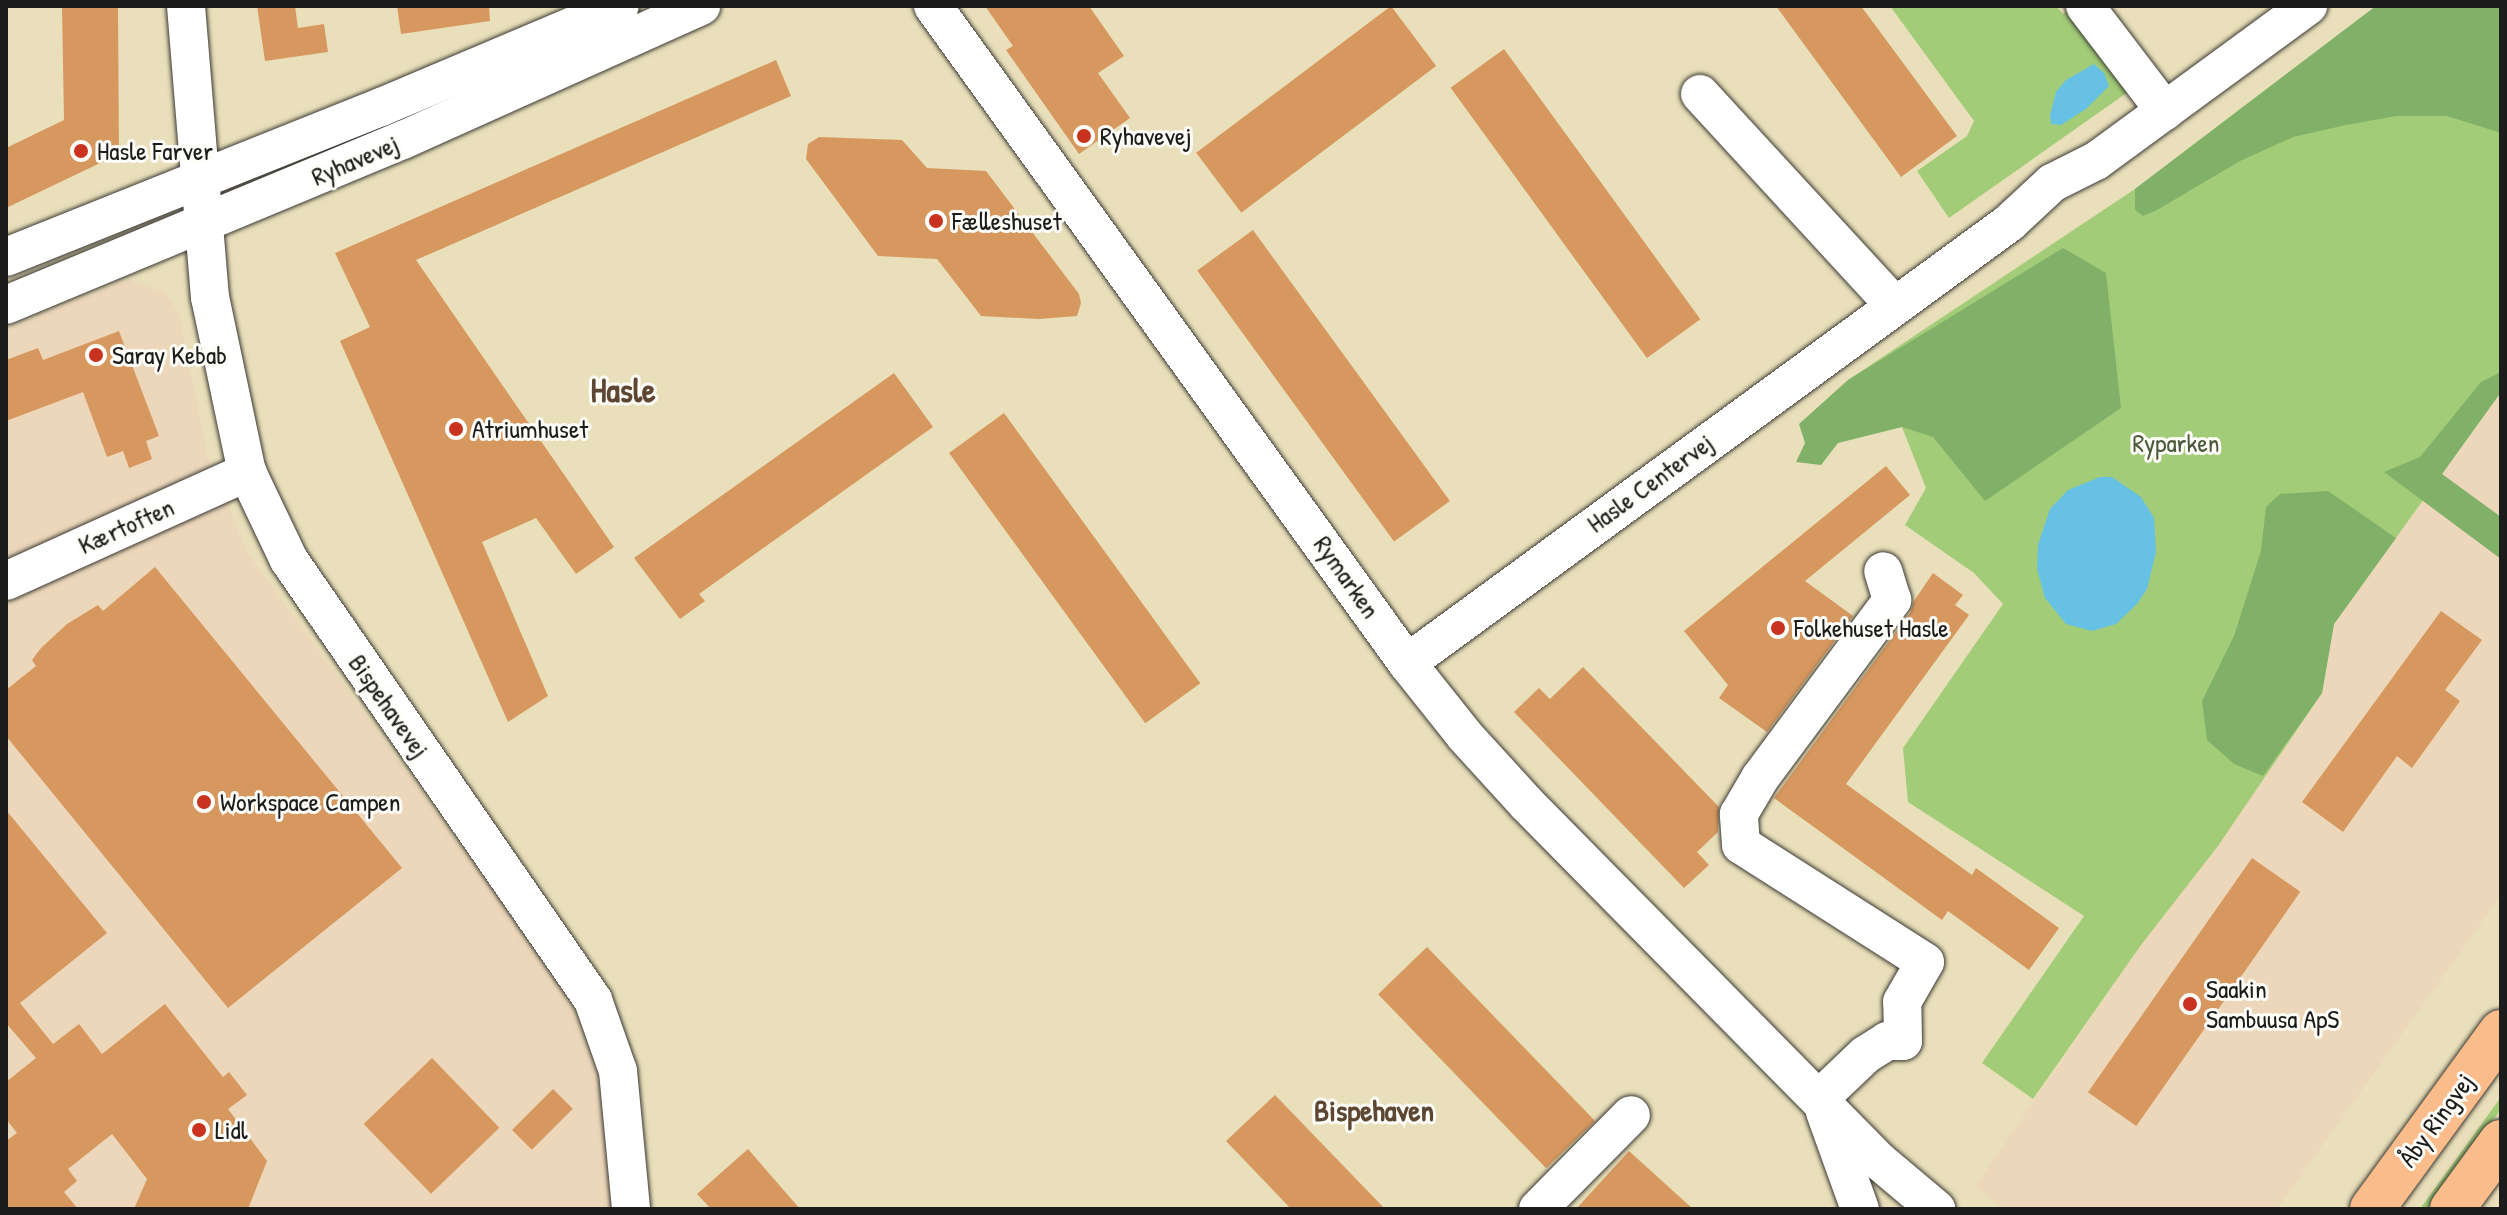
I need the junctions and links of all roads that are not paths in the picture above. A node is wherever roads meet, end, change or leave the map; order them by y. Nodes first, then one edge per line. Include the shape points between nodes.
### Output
1 (186, 6) edge
2 (620, 6) edge
3 (701, 6) edge
4 (933, 6) edge
5 (2085, 6) edge
6 (2308, 6) edge
7 (1700, 94) dead end
8 (2165, 111) junction
9 (199, 179) junction
10 (202, 223) junction
11 (6, 257) edge
12 (6, 305) edge
13 (1895, 306) junction
14 (247, 472) junction
15 (1883, 571) dead end
16 (6, 581) edge
17 (1407, 663) junction
18 (2501, 1032) edge
19 (1820, 1098) junction
20 (1631, 1115) dead end
21 (2501, 1142) edge
22 (631, 1209) edge
23 (1538, 1209) edge
24 (1860, 1209) edge
25 (1936, 1209) edge
26 (2372, 1209) edge
27 (2452, 1209) edge

1 - 9 street, Bispehavevej
2 - 9 street, Ryhavevej
3 - 10 street, Ryhavevej via 548,77
4 - 17 street, Rymarken
5 - 8 street
6 - 8 street, Hasle Centervej
7 - 13 street
8 - 13 street, Hasle Centervej via 2096,161 2052,183 2009,223
9 - 10 street, Bispehavevej
9 - 11 street, Ryhavevej
10 - 12 street, Ryhavevej
10 - 14 street, Bispehavevej via 210,297
13 - 17 street, Hasle Centervej
14 - 16 street, Kærtoften
14 - 22 street, Bispehavevej via 289,560 593,1000 618,1071
15 - 19 street via 1892,600 1739,814 1741,845 1925,962 1902,1002 1903,1041 1887,1041 1865,1055
17 - 19 street, Rymarken via 1527,804
18 - 26 main road, Åby Ringvej
19 - 24 street, Rymarken
19 - 25 street, Rymarken via 1879,1161
20 - 23 street
21 - 27 main road

